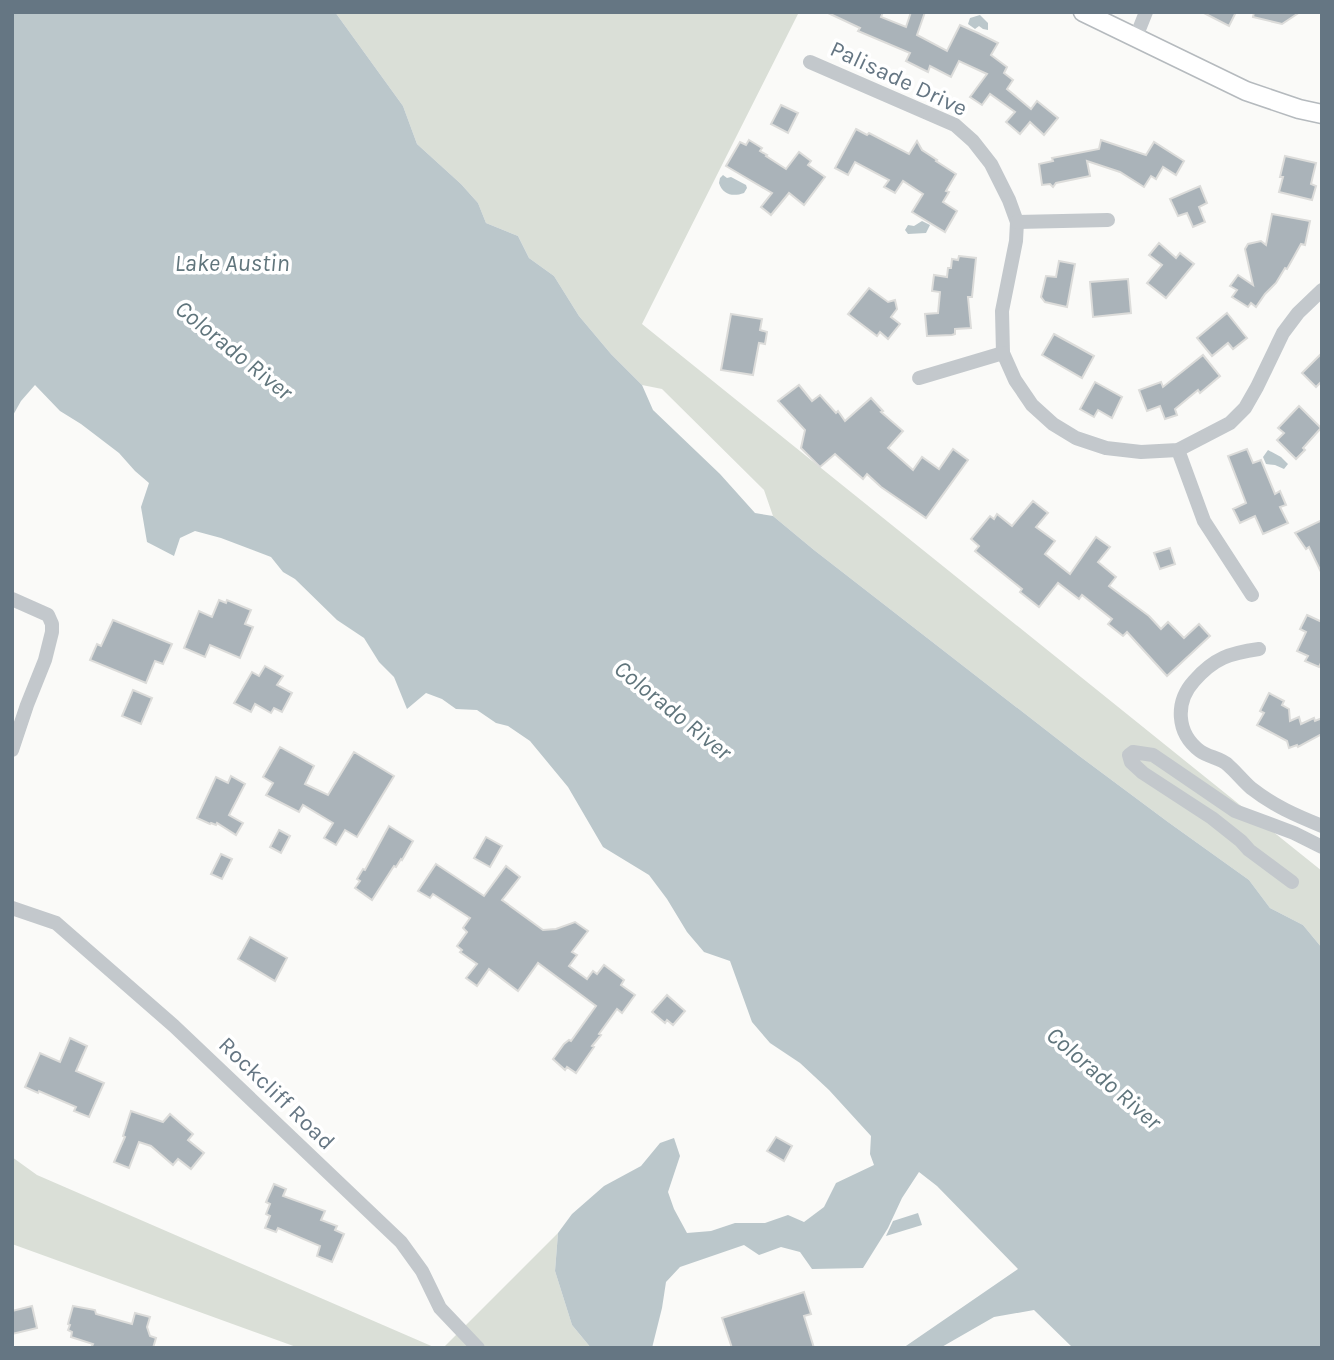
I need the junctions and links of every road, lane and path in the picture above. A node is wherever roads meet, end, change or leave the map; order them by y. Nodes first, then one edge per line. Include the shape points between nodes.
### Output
1 (1083, 12) edge
2 (1146, 12) edge
3 (1136, 37) junction
4 (810, 62) dead end
5 (1322, 114) edge
6 (1108, 220) dead end
7 (1017, 222) junction
8 (1322, 290) edge
9 (1003, 353) junction
10 (919, 378) dead end
11 (1178, 450) junction
12 (1252, 595) dead end
13 (12, 599) edge
14 (1259, 649) dead end
15 (12, 750) edge
16 (1322, 826) edge
17 (1322, 847) edge
18 (1292, 882) dead end
19 (12, 908) edge
20 (478, 1348) edge

1 - 3 main road
2 - 3 street
3 - 5 main road via 1246,91
4 - 7 street, Palisade Drive via 955,125 991,164
6 - 7 street
7 - 9 street, Palisade Drive via 1002,311
8 - 11 street, Palisade Drive via 1283,333 1245,408 1230,423
9 - 10 street
9 - 11 street, Palisade Drive via 1032,405 1076,438 1141,452
11 - 12 street via 1204,522
13 - 15 street via 48,615 52,624 45,660
14 - 16 street via 1235,652 1201,673 1181,704 1182,729 1199,750 1226,762 1250,787 1288,812
17 - 18 street via 1235,811 1153,755 1129,755 1143,772 1212,818
19 - 20 street, Rockcliff Road via 56,923 174,1026 401,1242 440,1308

